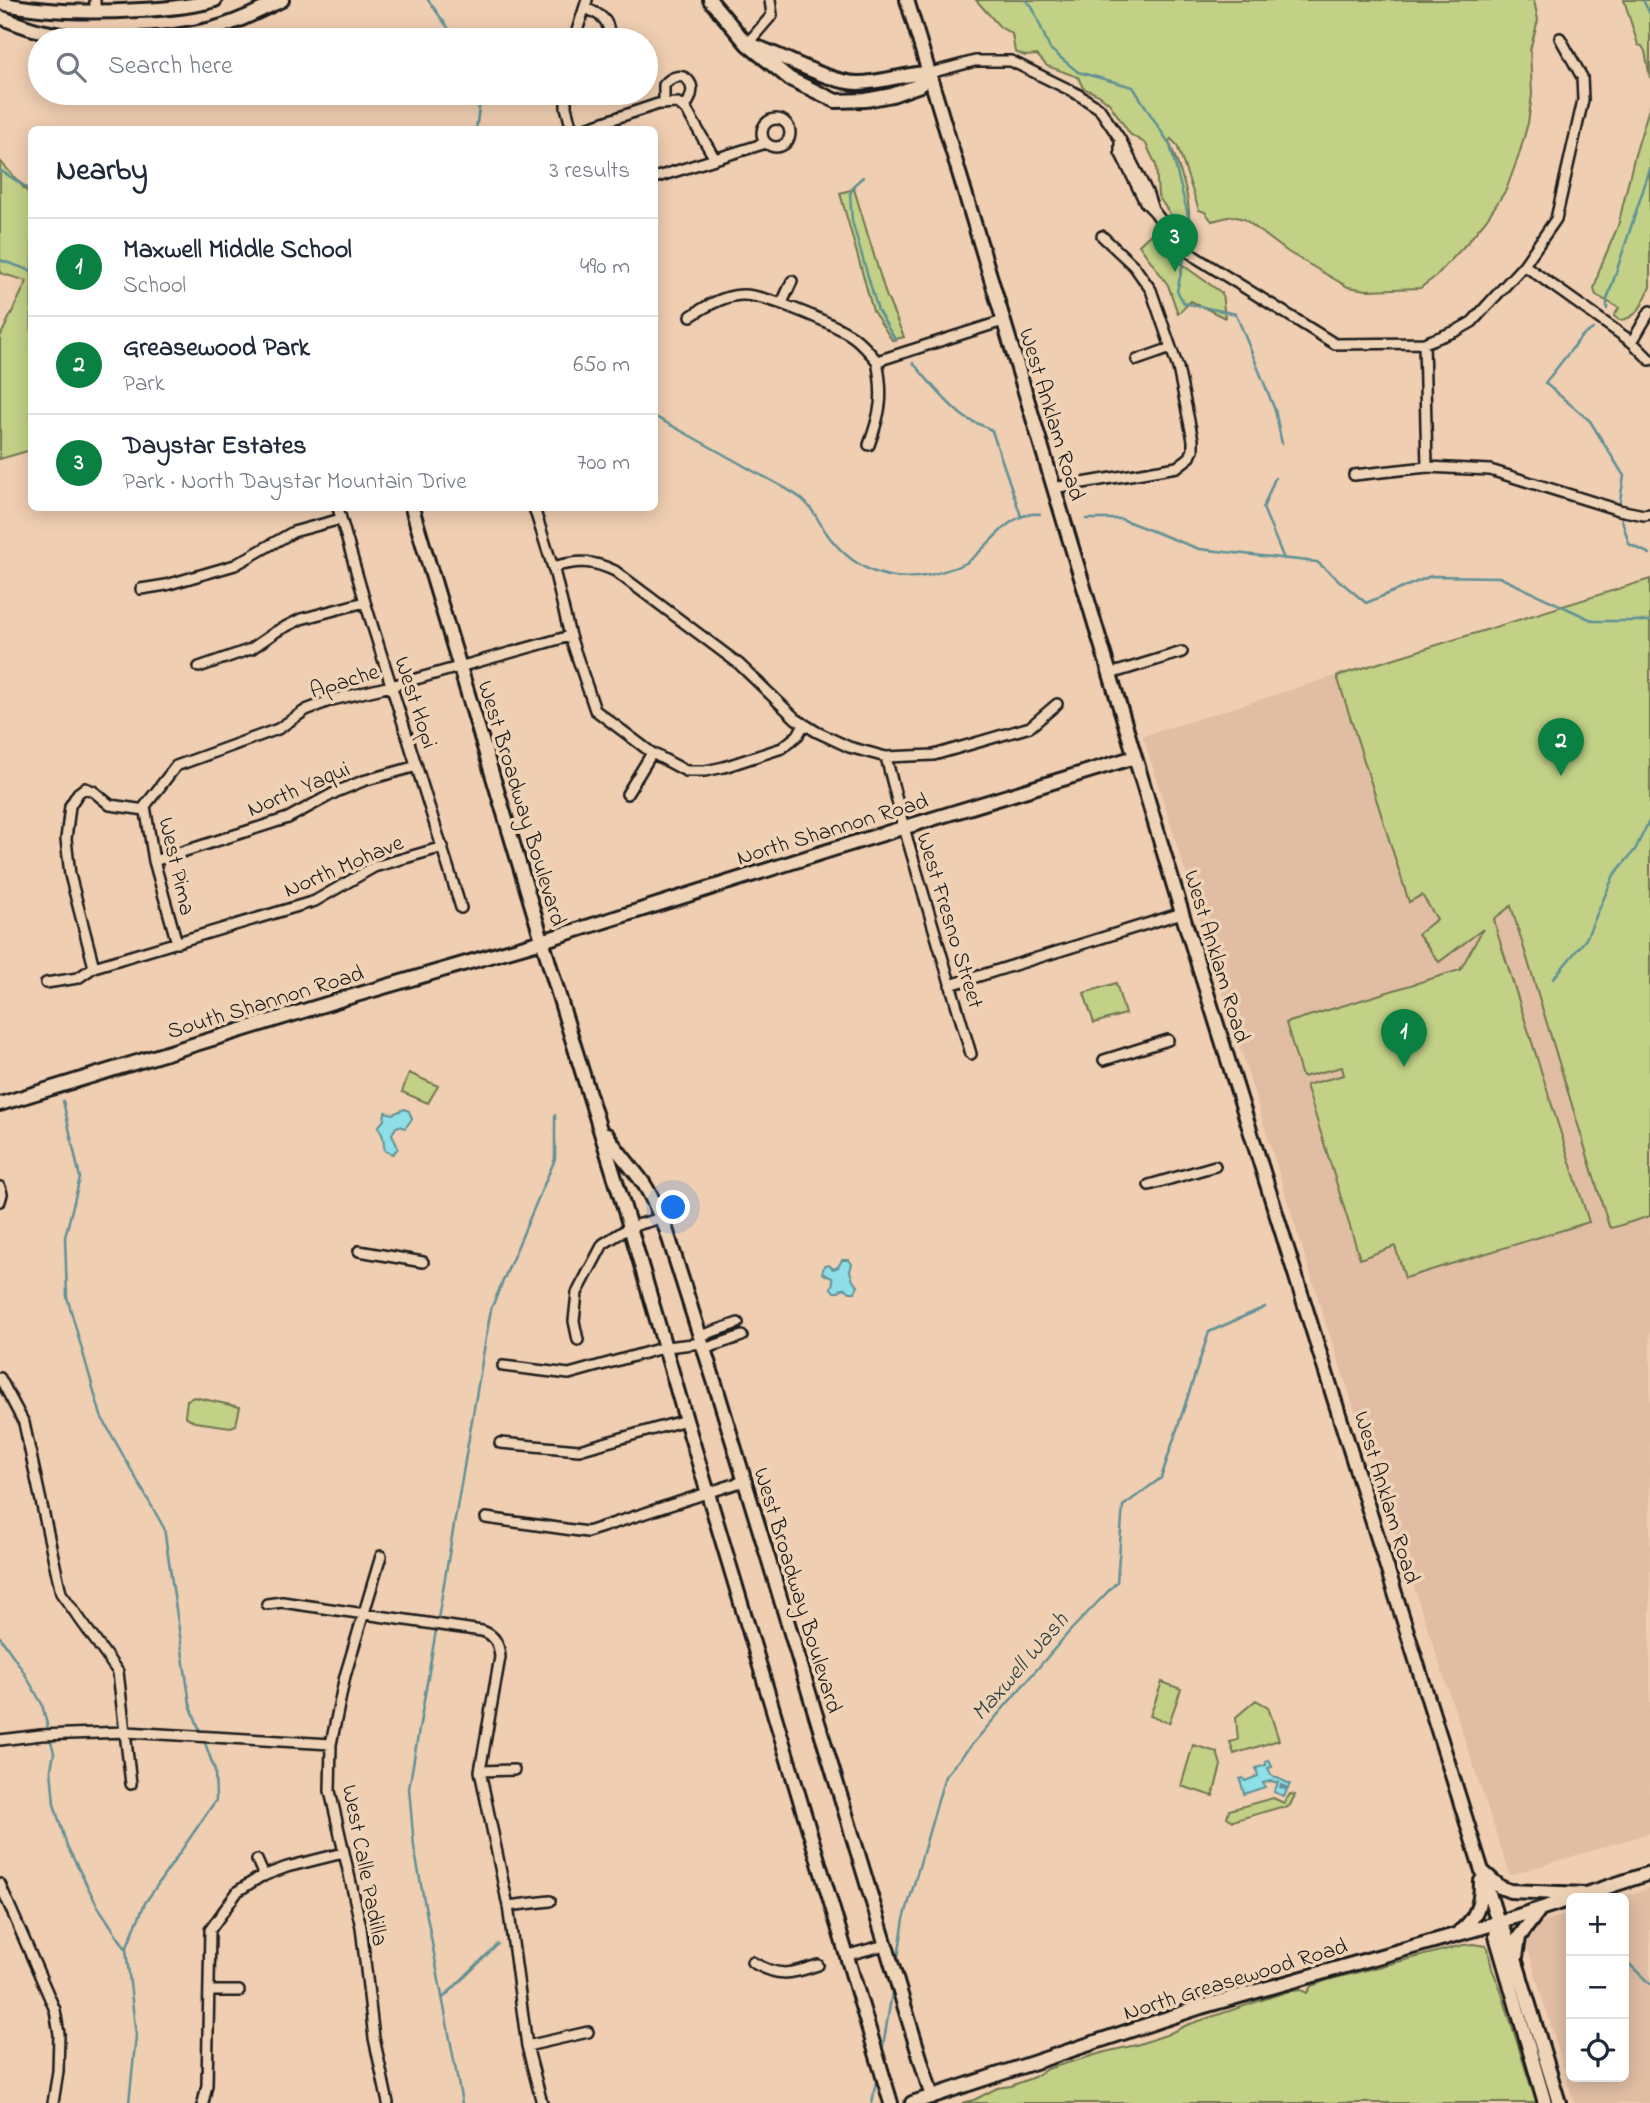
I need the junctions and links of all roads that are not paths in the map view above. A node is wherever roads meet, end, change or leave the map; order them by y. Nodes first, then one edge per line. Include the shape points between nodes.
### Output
1 (215, 0) edge
2 (282, 0) edge
3 (710, 0) edge
4 (770, 0) edge
5 (907, 0) edge
6 (0, 3) edge
7 (586, 4) edge
8 (95, 6) edge
9 (0, 17) edge
10 (31, 28) edge
11 (214, 28) edge
12 (579, 28) edge
13 (608, 28) edge
14 (1560, 38) dead end
15 (747, 44) junction
16 (930, 73) junction
17 (664, 104) junction
18 (565, 105) edge
19 (684, 108) junction
20 (571, 126) edge
21 (593, 126) edge
22 (766, 143) dead end
23 (716, 159) junction
24 (658, 177) edge
25 (1102, 236) dead end
26 (1524, 265) junction
27 (792, 281) dead end
28 (782, 303) junction
29 (1650, 311) edge
30 (691, 316) dead end
31 (1003, 321) junction
32 (1633, 342) junction
33 (1424, 343) junction
34 (1171, 348) junction
35 (1137, 360) dead end
36 (1650, 360) edge
37 (877, 361) junction
38 (869, 445) dead end
39 (1427, 467) junction
40 (1354, 475) dead end
41 (1053, 488) junction
42 (339, 511) edge
43 (413, 511) edge
44 (535, 511) edge
45 (1650, 514) edge
46 (341, 519) junction
47 (553, 567) junction
48 (141, 589) dead end
49 (365, 602) junction
50 (570, 635) junction
51 (1182, 652) dead end
52 (460, 666) junction
53 (199, 667) dead end
54 (1110, 674) junction
55 (391, 686) junction
56 (1057, 704) dead end
57 (804, 724) junction
58 (652, 753) junction
59 (886, 757) junction
60 (1135, 757) junction
61 (176, 766) joint
62 (417, 766) junction
63 (627, 794) dead end
64 (145, 810) junction
65 (904, 828) junction
66 (443, 847) junction
67 (153, 861) junction
68 (461, 908) dead end
69 (1182, 913) junction
70 (542, 942) junction
71 (177, 943) junction
72 (94, 967) junction
73 (46, 983) dead end
74 (950, 985) junction
75 (1168, 1040) dead end
76 (971, 1054) dead end
77 (1104, 1059) dead end
78 (0, 1104) edge
79 (594, 1110) junction
80 (1215, 1166) dead end
81 (1149, 1185) dead end
82 (0, 1187) edge
83 (0, 1201) edge
84 (661, 1218) junction
85 (631, 1227) junction
86 (359, 1251) dead end
87 (423, 1262) dead end
88 (738, 1323) dead end
89 (741, 1336) dead end
90 (578, 1340) dead end
91 (702, 1343) junction
92 (666, 1347) junction
93 (503, 1366) dead end
94 (0, 1378) edge
95 (686, 1420) junction
96 (500, 1443) dead end
97 (744, 1481) junction
98 (708, 1493) junction
99 (486, 1518) dead end
100 (381, 1556) dead end
101 (268, 1604) dead end
102 (364, 1613) junction
103 (126, 1732) junction
104 (0, 1741) edge
105 (331, 1744) junction
106 (513, 1770) dead end
107 (480, 1771) junction
108 (131, 1784) dead end
109 (343, 1853) junction
110 (257, 1860) dead end
111 (1482, 1870) junction
112 (1650, 1873) edge
113 (264, 1876) junction
114 (0, 1884) edge
115 (1566, 1893) edge
116 (1589, 1893) edge
117 (1566, 1900) edge
118 (550, 1901) dead end
119 (508, 1906) junction
120 (1540, 1908) junction
121 (1497, 1922) junction
122 (1456, 1934) junction
123 (885, 1945) junction
124 (848, 1955) junction
125 (752, 1962) dead end
126 (1516, 1962) junction
127 (818, 1965) dead end
128 (209, 1991) junction
129 (239, 1991) dead end
130 (589, 2032) dead end
131 (527, 2046) junction
132 (932, 2097) junction
133 (53, 2103) edge
134 (203, 2103) edge
135 (388, 2103) edge
136 (542, 2103) edge
137 (891, 2103) edge
138 (912, 2103) edge
139 (1545, 2103) edge
140 (1559, 2103) edge

1 - 8 street via 158,9
2 - 11 street
3 - 15 street
4 - 15 street via 772,15
5 - 16 street, West Anklam Road
6 - 8 street via 43,11
7 - 12 street
7 - 13 street via 602,16
9 - 10 street
14 - 26 street via 1582,76 1583,100 1556,219
15 - 16 street via 837,80 856,83
15 - 16 street via 790,79 836,101 892,95 920,85
16 - 31 street, West Anklam Road
16 - 33 street via 975,61 1011,61 1074,92 1099,108 1120,139 1153,210 1181,246 1197,258 1335,344
17 - 19 street via 678,103
17 - 19 street via 664,85 681,77 693,91
17 - 21 street
18 - 20 street
19 - 23 street
22 - 23 street
23 - 24 street
25 - 34 street via 1144,279
26 - 32 street
26 - 33 street via 1472,322
27 - 28 street
28 - 30 street via 742,295 710,303
28 - 37 street via 851,335
29 - 32 street
31 - 37 street
31 - 41 street, West Anklam Road
32 - 36 street
33 - 39 street
34 - 35 street
34 - 41 street via 1194,460 1177,467
37 - 38 street via 880,416
39 - 40 street
39 - 45 street via 1490,470 1619,510
41 - 54 street, West Anklam Road
42 - 46 street, West Hopi
43 - 52 street, West Broadway Boulevard
44 - 47 street
46 - 48 street via 293,532 235,565
46 - 49 street, West Hopi
47 - 50 street
47 - 57 street via 598,562 615,571 739,664
49 - 53 street via 301,619 251,649
49 - 55 street, West Hopi
50 - 52 street, Apache
50 - 58 street via 594,710
51 - 54 street
52 - 55 street, Apache
52 - 70 street, West Broadway Boulevard
54 - 60 street, West Anklam Road
55 - 61 street, Apache via 332,700 278,729
55 - 62 street, West Hopi
56 - 59 street via 1030,727 934,755
57 - 58 street via 782,748 705,771 687,771
57 - 59 street via 849,747
58 - 63 street
59 - 65 street, West Fresno Street
60 - 65 street, North Shannon Road
60 - 69 street, West Anklam Road
61 - 64 street, West Pima
62 - 66 street, West Hopi
62 - 67 street, North Yaqui via 363,781 288,818
64 - 67 street, West Pima
64 - 72 street via 110,805 85,788 70,806 66,839 70,875
65 - 70 street, North Shannon Road
65 - 74 street, West Fresno Street
66 - 68 street, West Hopi
66 - 71 street, North Mohave via 374,867 315,901
67 - 71 street, West Pima
69 - 74 street
69 - 111 street, West Anklam Road
70 - 78 street, South Shannon Road
70 - 79 street, West Broadway Boulevard
71 - 72 street, North Mohave
72 - 73 street, North Mohave via 78,978
74 - 76 street, West Fresno Street
75 - 77 street
79 - 84 street, West Broadway Boulevard
79 - 85 street, West Broadway Boulevard
80 - 81 street
82 - 83 street
84 - 85 street
84 - 91 street, West Broadway Boulevard
85 - 90 street via 603,1244 583,1281 574,1321
85 - 92 street, West Broadway Boulevard
86 - 87 street
88 - 91 street
89 - 91 street
91 - 92 street
91 - 97 street, West Broadway Boulevard
92 - 93 street via 569,1374
92 - 95 street, West Broadway Boulevard
94 - 103 street via 24,1423 61,1593 118,1672
95 - 96 street via 579,1450
95 - 98 street, West Broadway Boulevard
97 - 98 street
97 - 123 street, West Broadway Boulevard
98 - 99 street via 587,1532
98 - 124 street, West Broadway Boulevard
100 - 102 street, West Calle Padilla
101 - 102 street
102 - 105 street, West Calle Padilla
102 - 107 street via 499,1636
103 - 104 street
103 - 105 street
103 - 108 street
105 - 109 street, West Calle Padilla via 330,1791
106 - 107 street
107 - 119 street
109 - 113 street
109 - 135 street, West Calle Padilla via 361,1927 374,2038
110 - 113 street
111 - 115 street via 1510,1891
111 - 121 street, West Anklam Road
111 - 122 street via 1477,1913
112 - 116 street, North Greasewood Road
113 - 128 street via 238,1891 211,1930
114 - 133 street via 55,2011 59,2034
117 - 120 street, North Greasewood Road
118 - 119 street
119 - 131 street
120 - 121 street, North Greasewood Road
120 - 126 street via 1519,1937
121 - 122 street, North Greasewood Road
121 - 126 street, West Anklam Road
121 - 139 street, West Anklam Road via 1496,1936
122 - 132 street, North Greasewood Road via 1201,2007
123 - 124 street
123 - 132 street, West Broadway Boulevard
124 - 137 street, West Broadway Boulevard
125 - 127 street via 785,1974
126 - 140 street, West Anklam Road
128 - 129 street
128 - 134 street
130 - 131 street
131 - 136 street
132 - 138 street, North Greasewood Road

